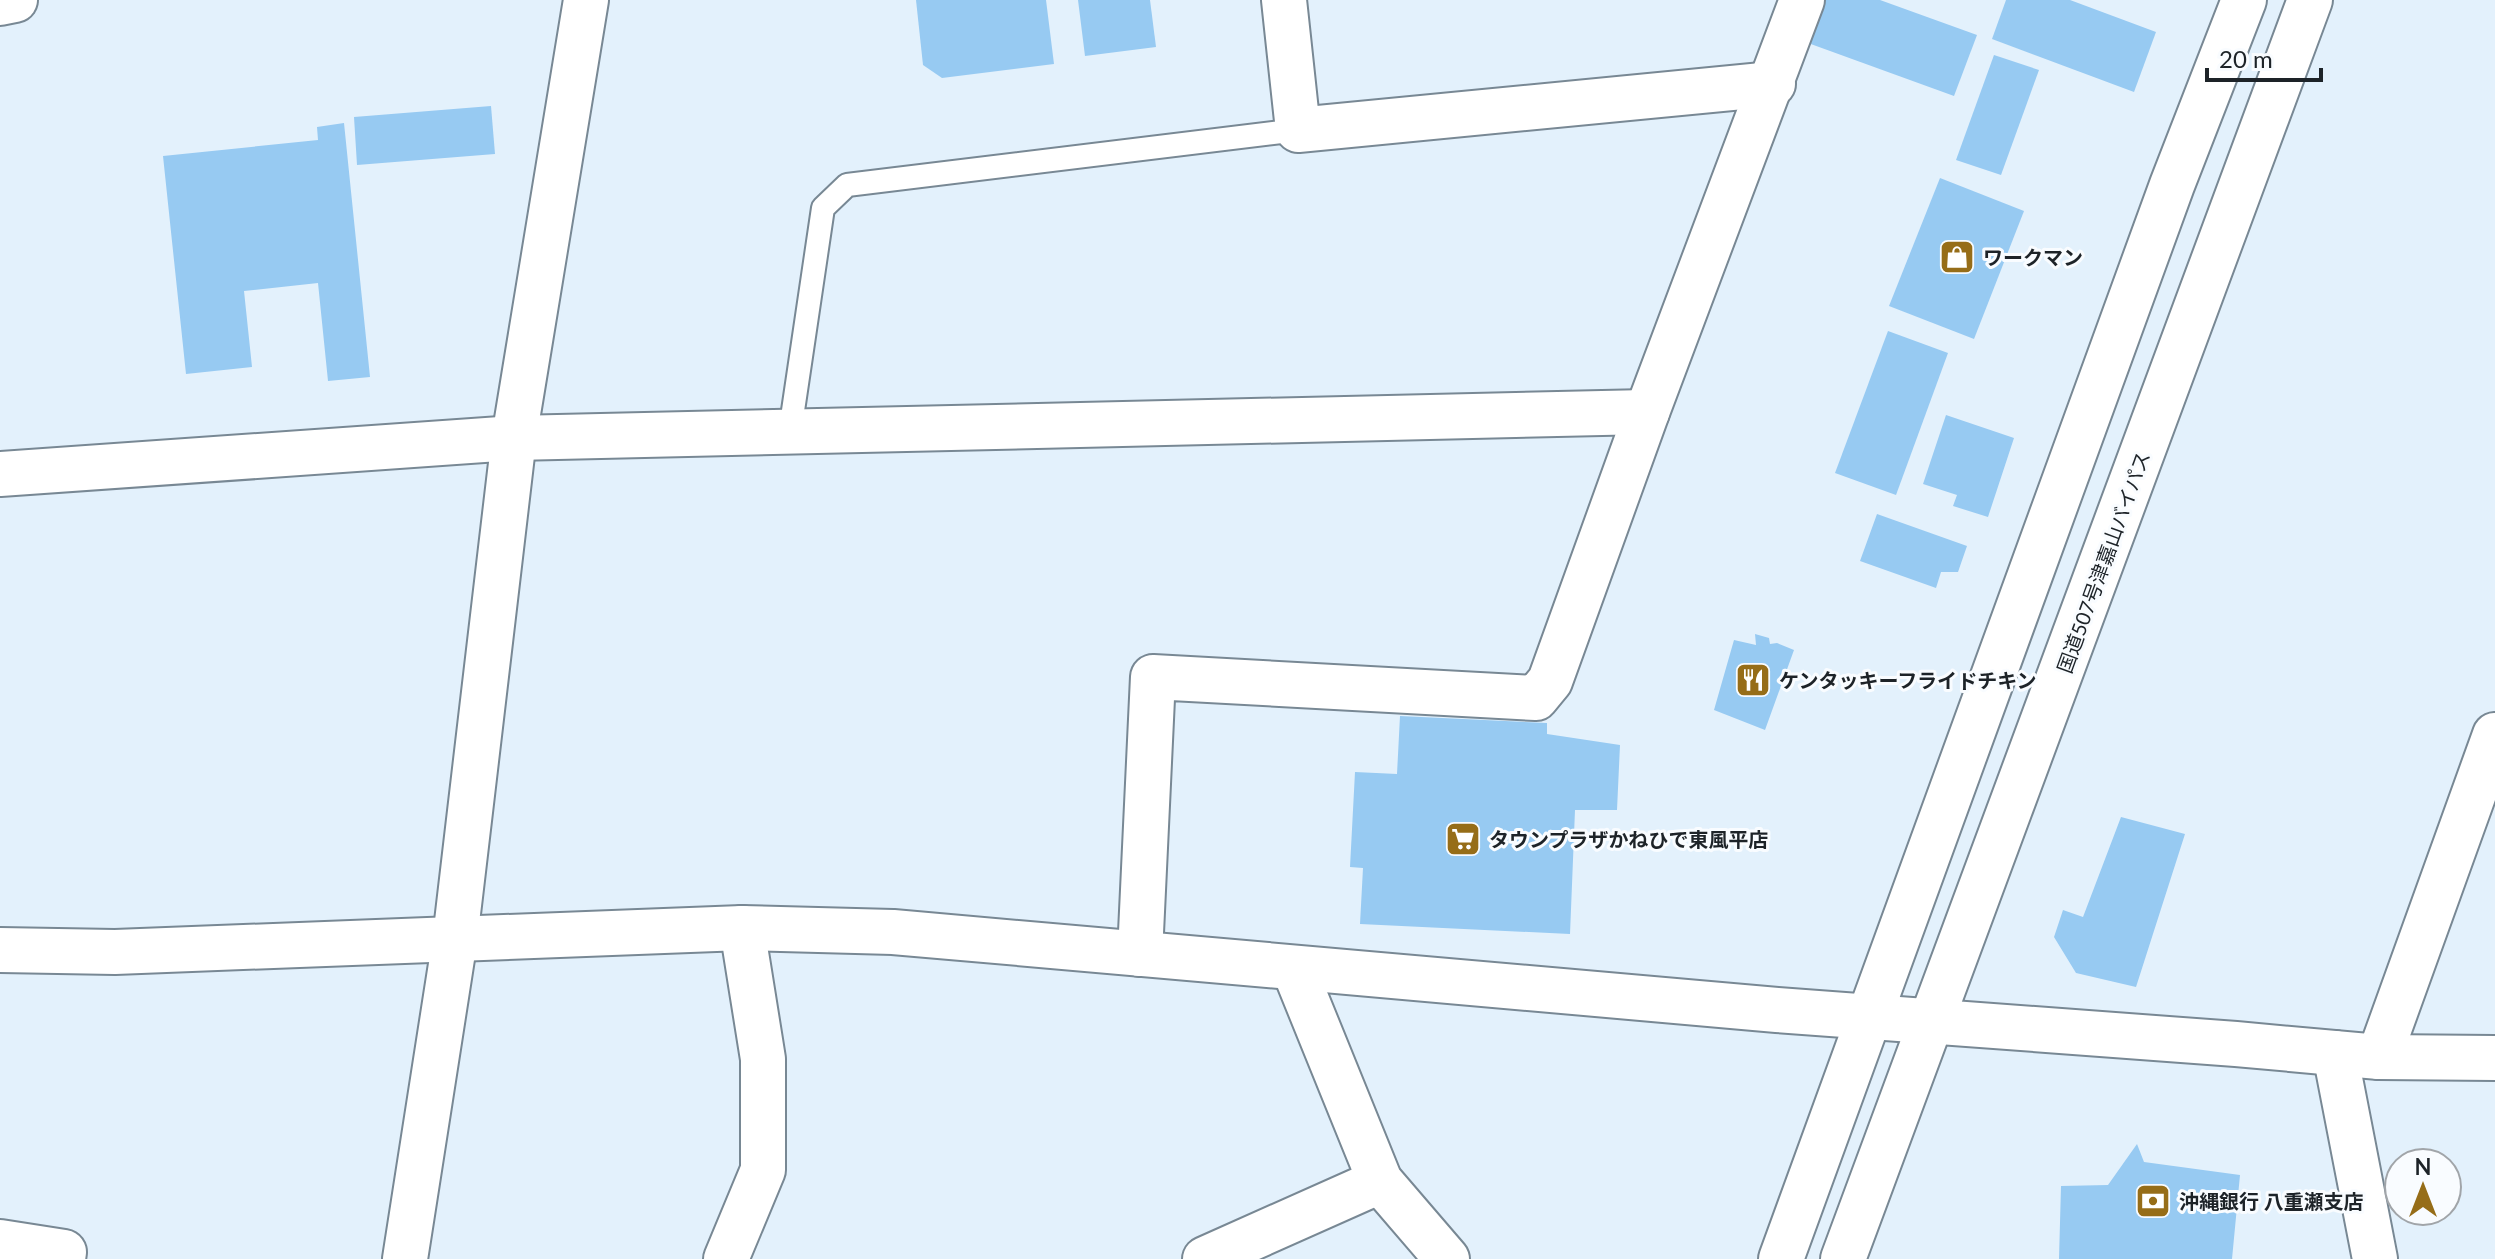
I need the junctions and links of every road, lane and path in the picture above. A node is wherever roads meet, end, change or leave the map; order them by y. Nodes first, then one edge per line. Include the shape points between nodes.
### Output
1 (15, 0) edge
2 (586, 0) edge
3 (1284, 0) edge
4 (1802, 0) edge
5 (2244, 0) edge
6 (2310, 0) edge
7 (0, 3) edge
8 (1773, 84) junction
9 (1298, 130) junction
10 (1647, 412) junction
11 (790, 431) junction
12 (514, 438) junction
13 (0, 474) edge
14 (2495, 735) edge
15 (742, 928) junction
16 (455, 939) junction
17 (0, 950) edge
18 (1140, 954) junction
19 (1294, 969) junction
20 (1870, 1017) junction
21 (1932, 1022) junction
22 (2335, 1053) junction
23 (2379, 1057) junction
24 (2495, 1058) edge
25 (1380, 1181) junction
26 (0, 1242) edge
27 (63, 1259) edge
28 (405, 1259) edge
29 (726, 1259) edge
30 (1205, 1259) edge
31 (1447, 1259) edge
32 (1781, 1259) edge
33 (1843, 1259) edge
34 (2375, 1259) edge

1 - 7 main road
2 - 12 main road
3 - 9 main road
4 - 8 main road
5 - 20 main road
6 - 21 main road, 国道507号津嘉山バイパス
8 - 9 main road
8 - 10 main road
9 - 11 lane via 847,185 823,208
10 - 11 main road
10 - 18 main road via 1550,681 1536,698 1153,677
11 - 12 main road
12 - 13 main road
12 - 16 main road
14 - 23 main road
15 - 16 main road
15 - 18 main road via 893,932
15 - 29 main road via 763,1059 763,1170
16 - 17 main road via 115,952
16 - 28 main road
18 - 19 main road
19 - 20 main road
19 - 25 main road
20 - 21 main road
20 - 32 main road
21 - 22 main road
21 - 33 main road, 国道507号津嘉山バイパス
22 - 23 main road
22 - 34 main road
23 - 24 main road
25 - 30 main road
25 - 31 main road
26 - 27 main road via 64,1252

